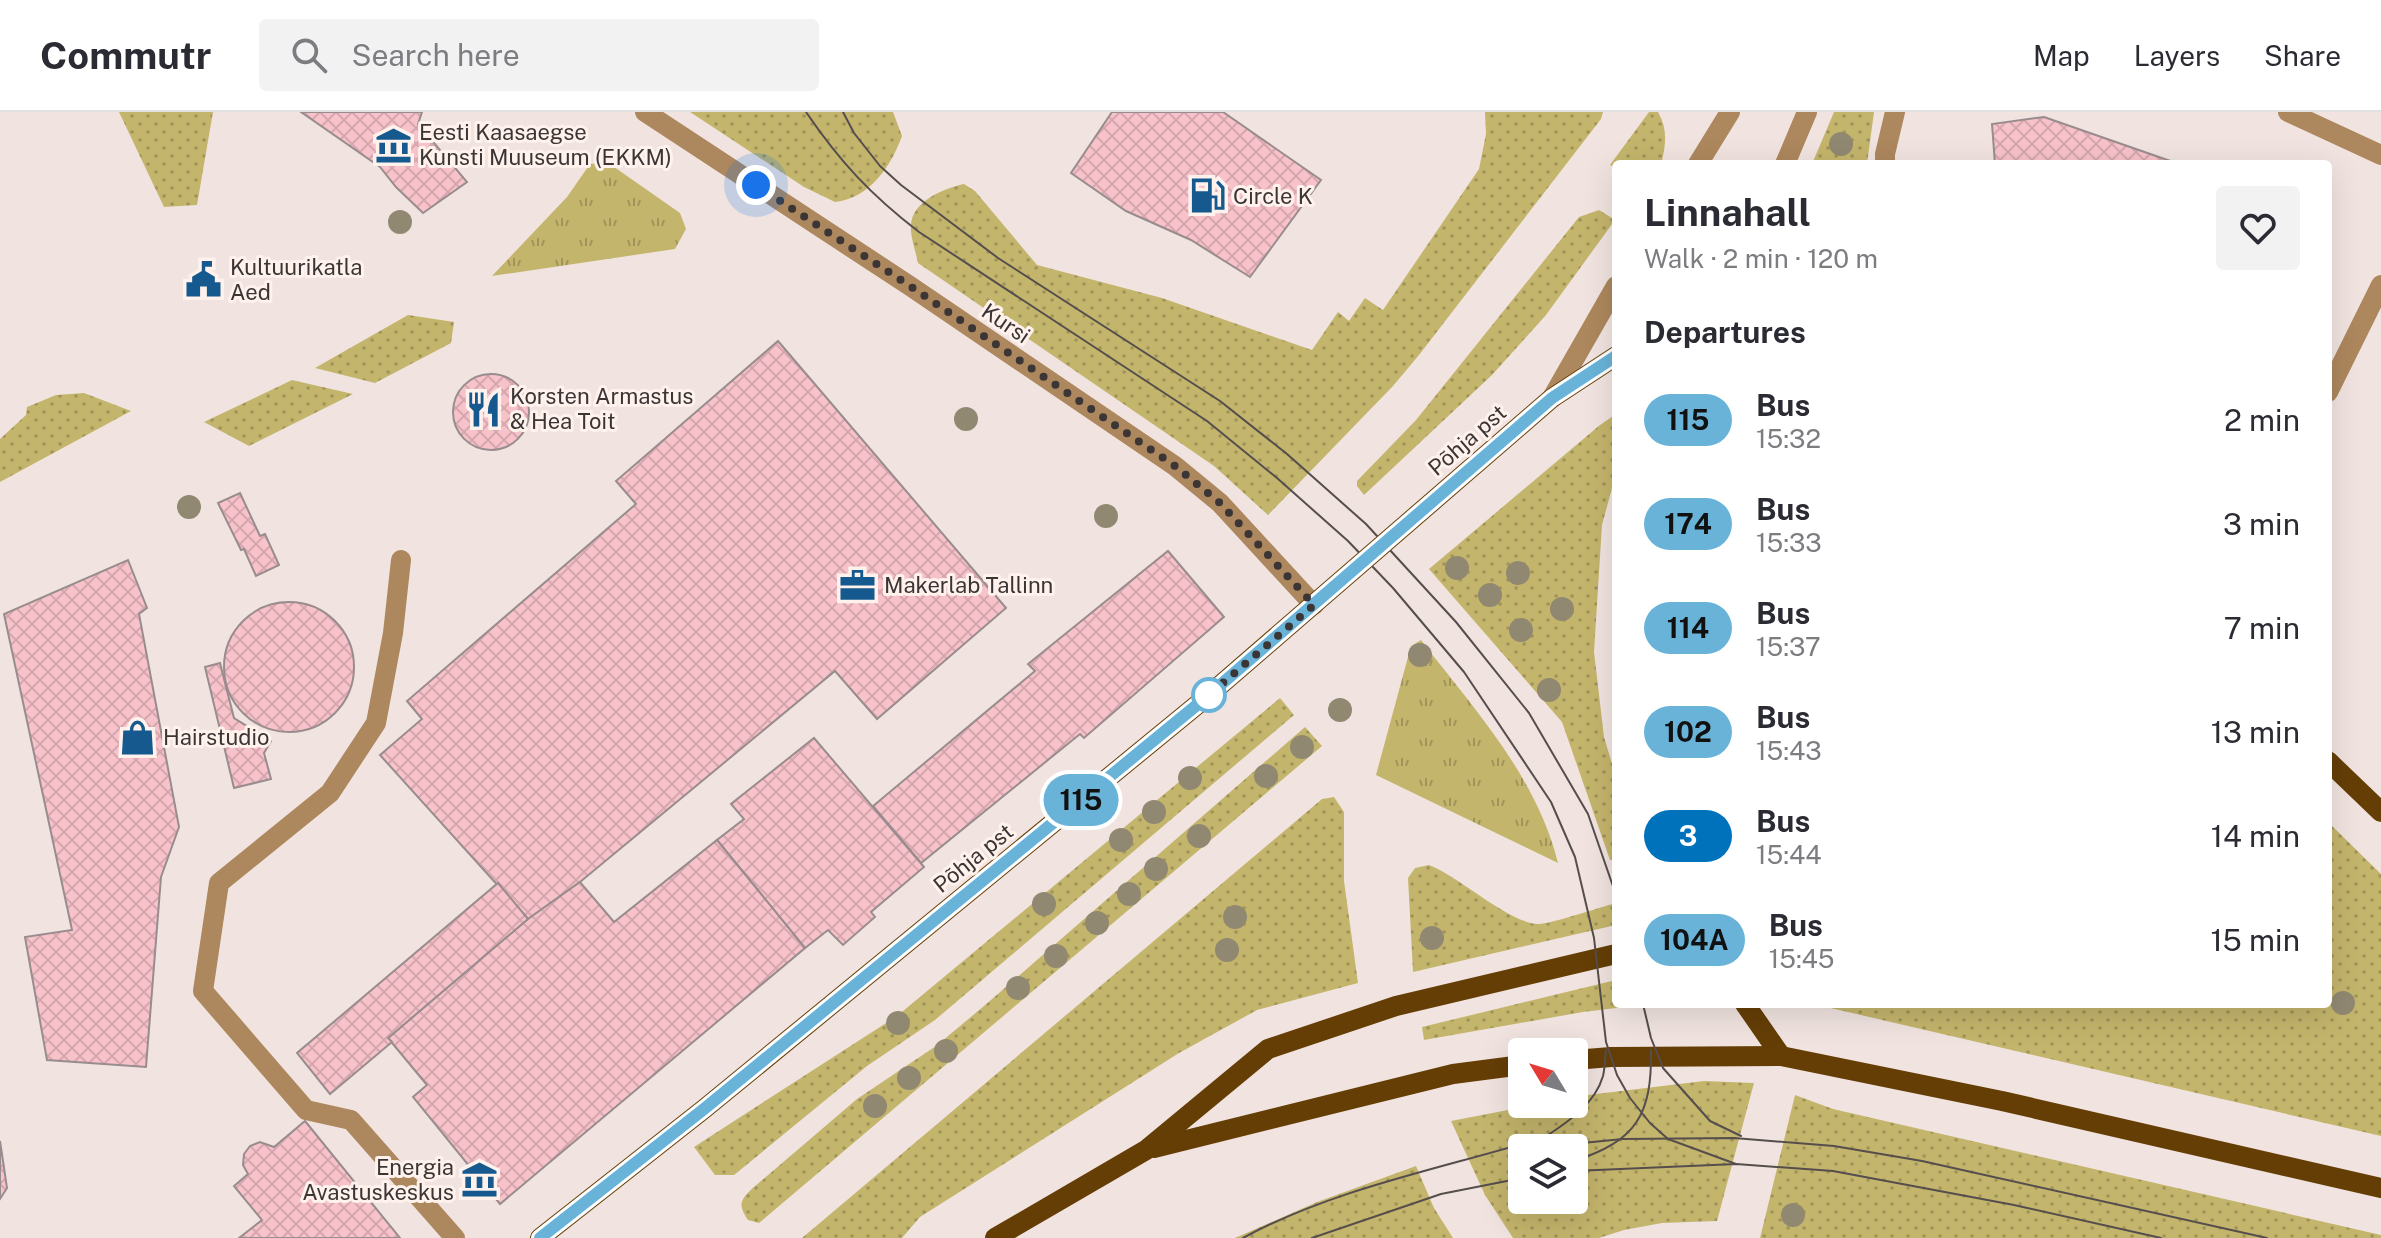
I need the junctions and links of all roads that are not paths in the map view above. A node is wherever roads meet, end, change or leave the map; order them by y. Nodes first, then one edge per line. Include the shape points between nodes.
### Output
1 (645, 112) edge
2 (1730, 112) edge
3 (1807, 112) edge
4 (1895, 112) edge
5 (2288, 112) edge
6 (2381, 155) edge
7 (1700, 160) edge
8 (1787, 160) edge
9 (1885, 160) edge
10 (2381, 285) edge
11 (1612, 293) edge
12 (1612, 359) edge
13 (2332, 384) edge
14 (1552, 398) junction
15 (401, 560) dead end
16 (1314, 605) junction
17 (2332, 765) edge
18 (2381, 812) edge
19 (1612, 955) edge
20 (1748, 1008) edge
21 (1781, 1056) junction
22 (1588, 1059) edge
23 (1508, 1067) edge
24 (1146, 1150) junction
25 (2381, 1188) edge
26 (1033, 1215) junction
27 (455, 1238) edge
28 (540, 1238) edge
29 (995, 1238) edge
30 (1024, 1238) edge

1 - 16 street, Kursi via 1175,466 1220,503
2 - 7 street
3 - 8 street
4 - 9 street
5 - 6 street
10 - 13 street
11 - 14 street
12 - 14 main road, Põhja pst
14 - 16 main road, Põhja pst
15 - 27 street via 376,723 330,793 219,883 203,991 306,1110 351,1120
16 - 28 main road, Põhja pst via 765,1060
17 - 18 main road
19 - 24 main road via 1396,1006 1268,1049
20 - 21 main road
21 - 22 main road
21 - 25 main road
23 - 24 main road via 1453,1074
24 - 26 main road
26 - 29 main road
26 - 30 main road

